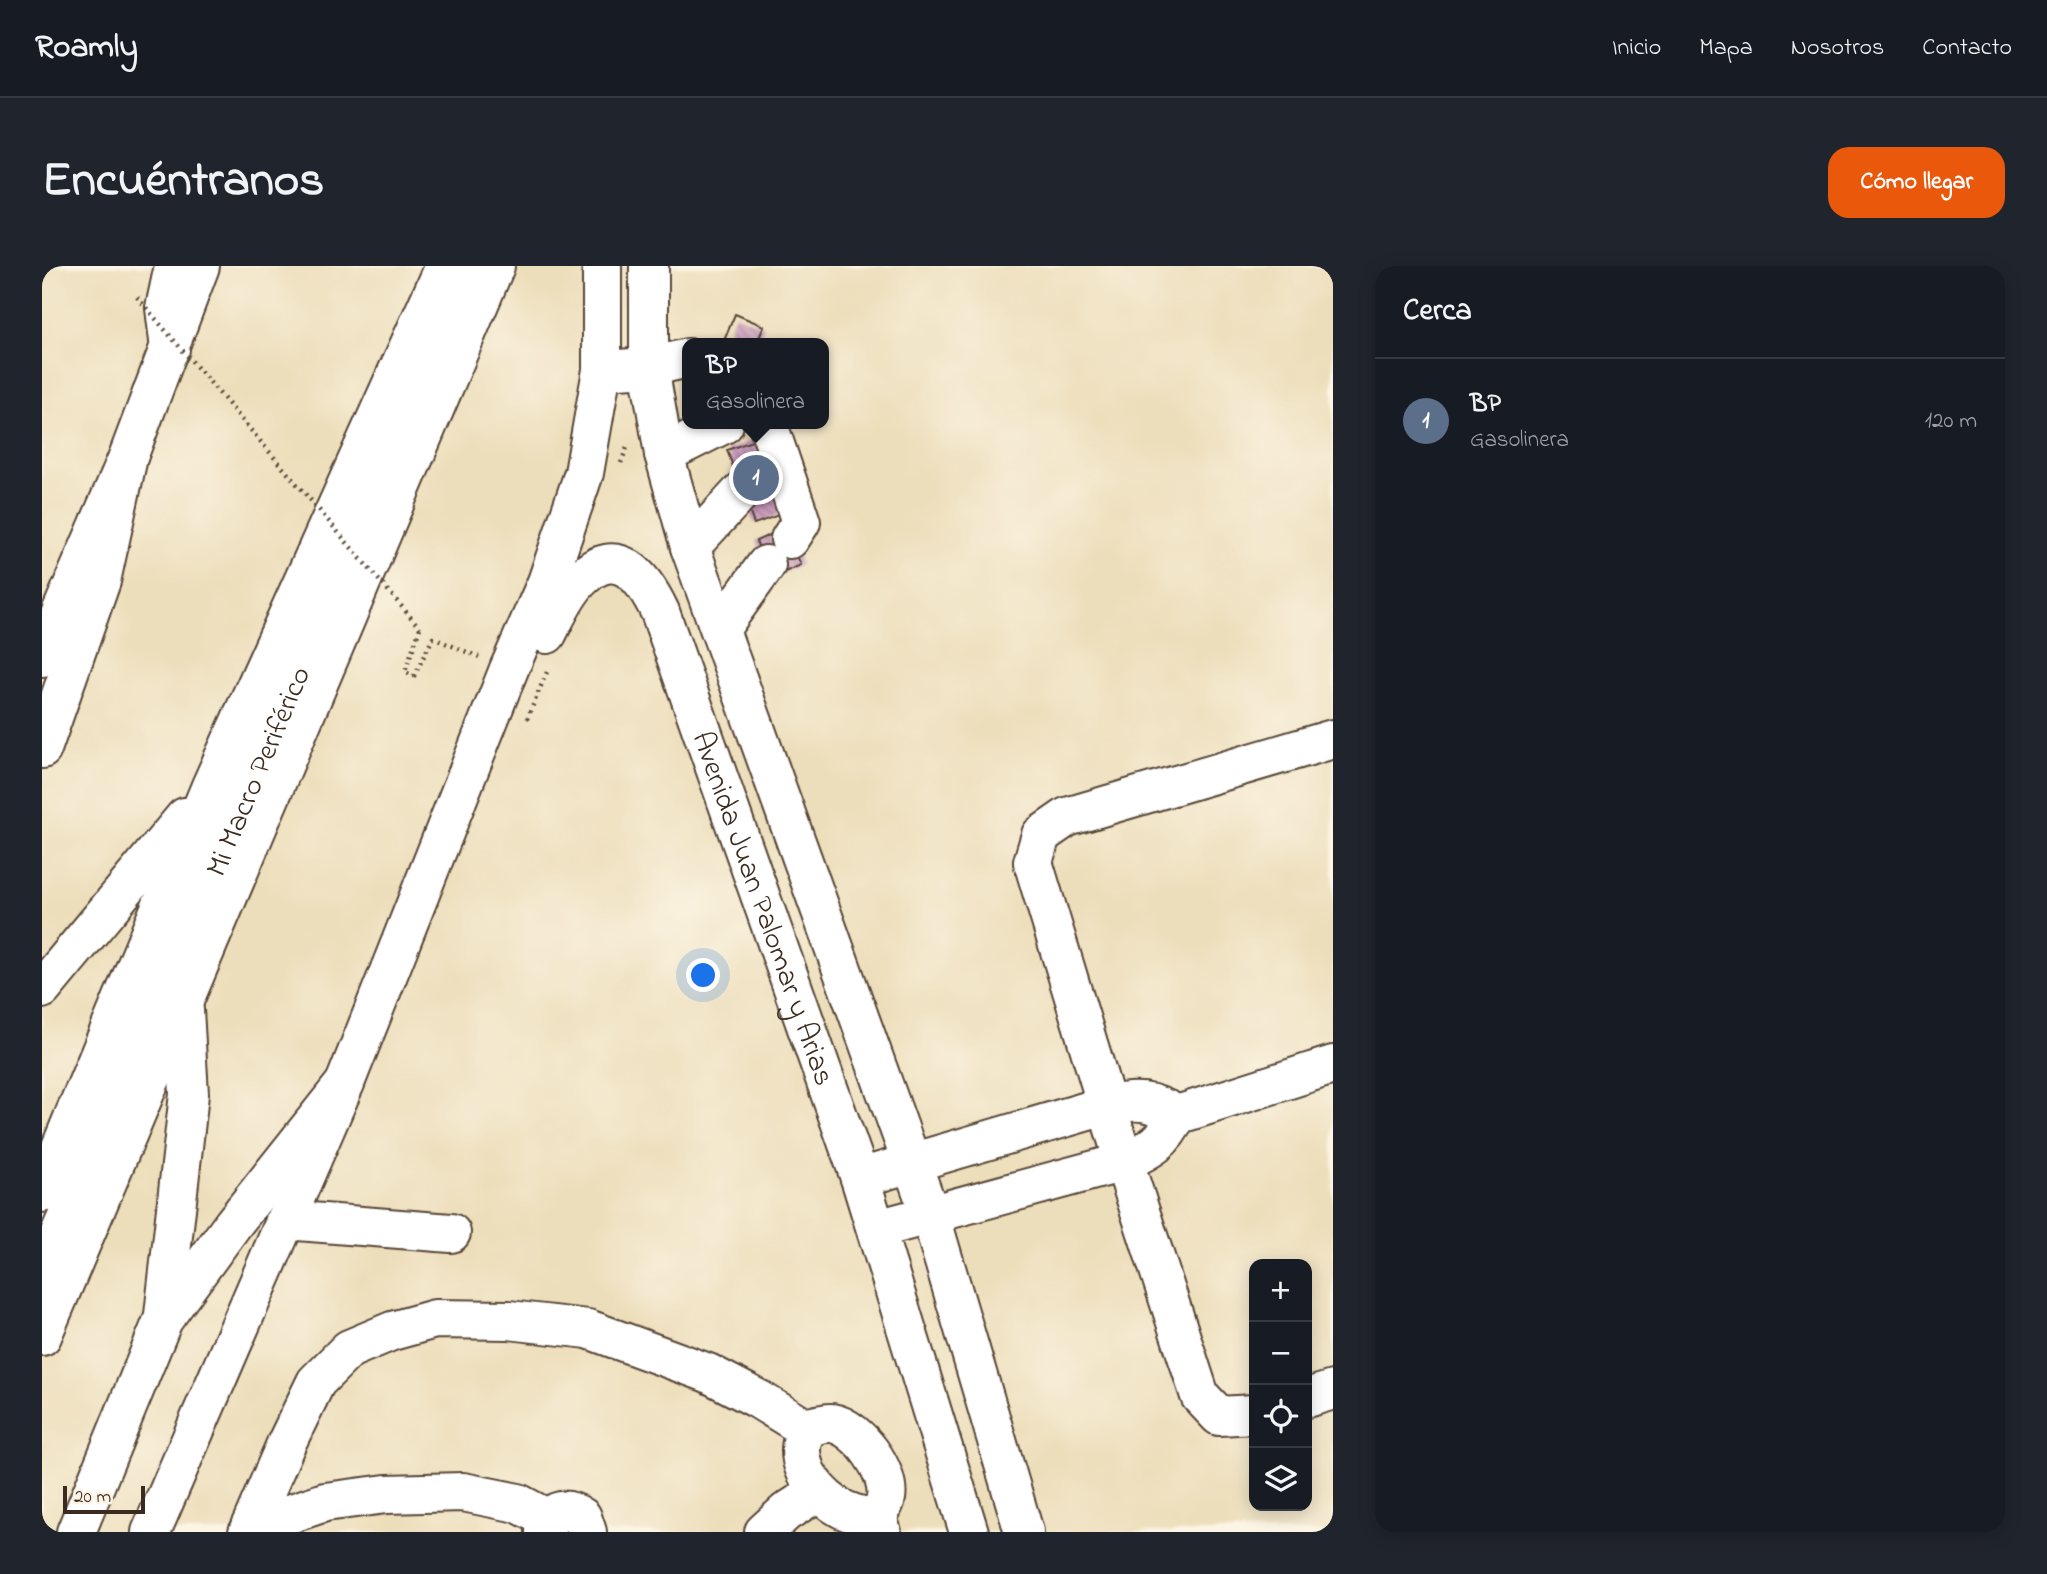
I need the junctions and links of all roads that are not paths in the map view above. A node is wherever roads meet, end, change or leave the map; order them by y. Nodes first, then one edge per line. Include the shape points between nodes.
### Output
1 (174, 266) edge
2 (200, 266) edge
3 (445, 266) edge
4 (457, 266) edge
5 (470, 266) edge
6 (495, 266) edge
7 (602, 266) edge
8 (649, 266) edge
9 (170, 349) junction
10 (682, 359) edge
11 (649, 367) junction
12 (601, 370) junction
13 (714, 429) edge
14 (772, 447) edge
15 (664, 454) junction
16 (128, 457) junction
17 (742, 491) tunnel mouth
18 (690, 547) junction
19 (720, 629) junction
20 (42, 656) edge
21 (1333, 738) edge
22 (42, 749) edge
23 (466, 780) junction
24 (211, 786) junction
25 (42, 989) edge
26 (184, 1000) junction
27 (1333, 1065) edge
28 (345, 1083) junction
29 (1108, 1105) junction
30 (1177, 1115) junction
31 (968, 1146) junction
32 (1124, 1161) junction
33 (912, 1163) junction
34 (860, 1178) junction
35 (42, 1194) edge
36 (988, 1199) junction
37 (930, 1214) junction
38 (285, 1220) junction
39 (877, 1229) junction
40 (451, 1233) dead end
41 (42, 1234) edge
42 (42, 1275) edge
43 (163, 1320) junction
44 (42, 1336) edge
45 (1333, 1390) edge
46 (1312, 1396) edge
47 (1249, 1413) edge
48 (805, 1428) junction
49 (281, 1456) junction
50 (819, 1491) junction
51 (325, 1502) junction
52 (880, 1525) edge
53 (546, 1526) edge
54 (249, 1530) edge
55 (76, 1532) edge
56 (151, 1532) edge
57 (587, 1532) edge
58 (764, 1532) edge
59 (969, 1532) edge
60 (1024, 1532) edge

1 - 9 main road via 165,309
2 - 9 main road
3 - 24 main road
4 - 41 main road, Mi Macro Periférico
5 - 42 main road, Mi Macro Periférico
6 - 26 main road
7 - 12 main road
8 - 11 main road, Avenida Juan Palomar y Arias
9 - 16 main road
10 - 11 main road
11 - 12 main road
11 - 15 main road, Avenida Juan Palomar y Arias
12 - 23 main road via 584,473 547,582
13 - 15 main road
14 - 19 main road via 801,522
15 - 18 main road, Avenida Juan Palomar y Arias
16 - 20 main road
16 - 22 main road via 102,581
17 - 18 main road
18 - 19 main road, Avenida Juan Palomar y Arias
19 - 33 main road, Avenida Juan Palomar y Arias
21 - 29 main road via 1067,817 1041,835 1033,862
23 - 28 main road
23 - 34 main road, Avenida Juan Palomar y Arias via 580,579 601,564 619,564 634,571 660,612
24 - 25 main road
24 - 35 main road
26 - 43 main road via 189,1094
26 - 44 main road
27 - 30 main road
28 - 38 main road
28 - 43 main road
29 - 30 main road via 1133,1100 1158,1104
29 - 31 main road
29 - 32 main road
30 - 32 main road via 1168,1134 1152,1149
31 - 33 main road
31 - 36 main road via 985,1168
32 - 36 main road
32 - 47 main road via 1200,1396 1219,1416
33 - 34 main road
33 - 37 main road, Avenida Juan Palomar y Arias
34 - 39 main road, Avenida Juan Palomar y Arias
36 - 37 main road
37 - 39 main road
37 - 60 main road, Avenida Juan Palomar y Arias
38 - 40 main road
38 - 56 main road
39 - 59 main road, Avenida Juan Palomar y Arias
43 - 55 main road
45 - 46 main road
48 - 49 main road via 708,1373 588,1329 509,1320 435,1319 349,1349 316,1382
48 - 50 main road via 801,1452
48 - 52 main road via 831,1423 864,1442 876,1458 887,1496
49 - 51 main road via 291,1474
49 - 54 main road
50 - 52 main road via 835,1505
50 - 58 main road
51 - 53 main road via 386,1494 463,1492 518,1503
51 - 54 main road
53 - 57 main road via 558,1511 571,1510 582,1517

